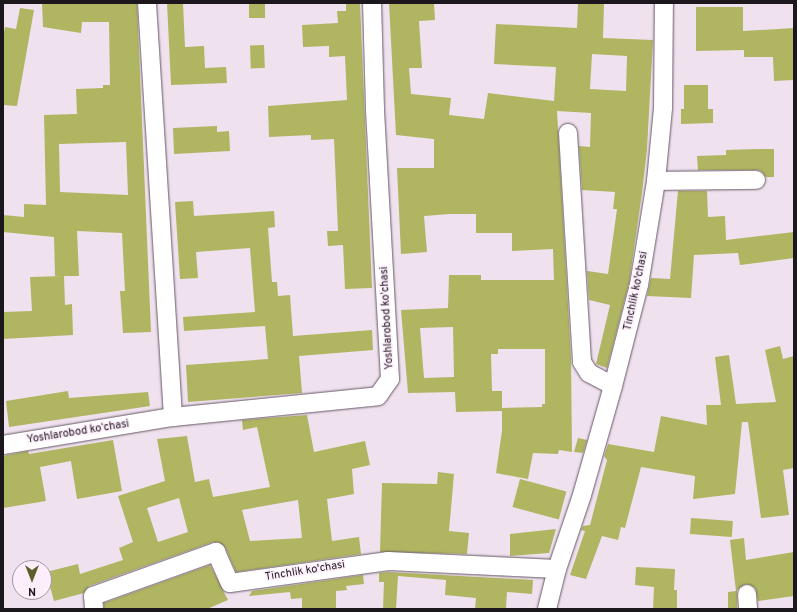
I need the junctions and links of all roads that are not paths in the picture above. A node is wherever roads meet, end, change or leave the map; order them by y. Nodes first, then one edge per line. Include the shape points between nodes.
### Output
1 (147, 3) edge
2 (372, 3) edge
3 (664, 3) edge
4 (568, 133) dead end
5 (756, 180) dead end
6 (656, 181) junction
7 (614, 386) junction
8 (173, 417) junction
9 (3, 444) edge
10 (557, 569) junction
11 (94, 609) edge
12 (547, 609) edge

1 - 8 street
2 - 8 street, Yoshlarobod koʻchasi via 375,108 390,379 378,396
3 - 6 street, Tinchlik ko'chasi via 663,108
4 - 7 street via 582,362 589,373
5 - 6 street
6 - 7 street, Tinchlik ko'chasi via 639,286
7 - 10 street, Tinchlik ko'chasi
8 - 9 street, Yoshlarobod koʻchasi
10 - 11 street, Tinchlik ko'chasi via 388,561 230,583 216,552 93,596
10 - 12 street, Tinchlik ko'chasi

